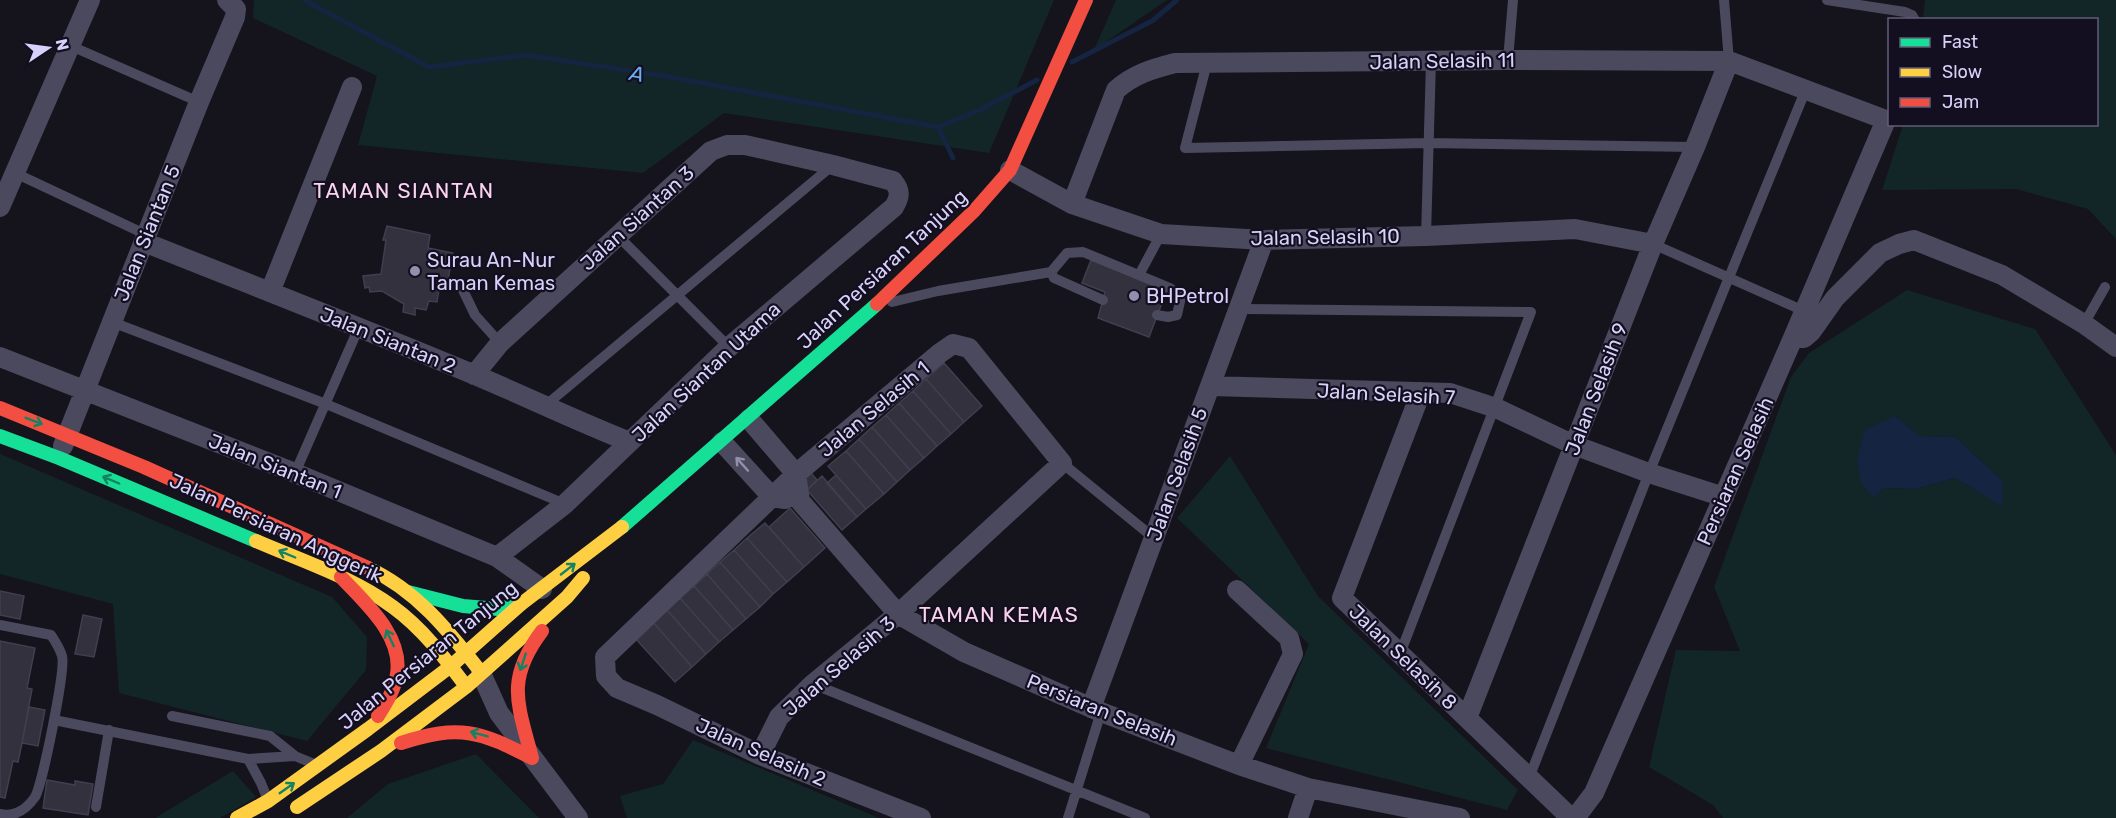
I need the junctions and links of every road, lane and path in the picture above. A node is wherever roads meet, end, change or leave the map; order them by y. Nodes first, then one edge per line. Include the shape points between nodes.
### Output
1 (90, 0) edge
2 (1086, 0) edge
3 (1513, 0) edge
4 (1724, 0) edge
5 (1827, 0) edge
6 (231, 4) edge
7 (1914, 18) edge
8 (71, 46) junction
9 (1508, 60) junction
10 (1431, 61) junction
11 (1729, 61) junction
12 (1207, 63) junction
13 (352, 87) dead end
14 (1806, 89) junction
15 (199, 102) junction
16 (1888, 114) edge
17 (1428, 143) junction
18 (1695, 147) junction
19 (833, 165) junction
20 (1010, 170) junction
21 (15, 173) junction
22 (1072, 204) junction
23 (0, 207) edge
24 (1161, 234) junction
25 (617, 235) junction
26 (1426, 236) junction
27 (145, 238) junction
28 (1264, 240) junction
29 (1653, 244) junction
30 (1051, 272) junction
31 (1138, 275) junction
32 (1730, 279) junction
33 (461, 286) dead end
34 (2105, 287) dead end
35 (270, 292) junction
36 (678, 297) junction
37 (1103, 300) dead end
38 (874, 307) junction
39 (1239, 309) junction
40 (1804, 311) junction
41 (1157, 315) dead end
42 (112, 322) junction
43 (2084, 324) junction
44 (359, 327) junction
45 (1793, 338) junction
46 (500, 343) junction
47 (729, 346) junction
48 (2116, 347) edge
49 (0, 357) edge
50 (474, 375) junction
51 (1210, 386) junction
52 (85, 391) junction
53 (1421, 393) junction
54 (326, 404) junction
55 (546, 405) junction
56 (0, 408) edge
57 (1496, 408) junction
58 (749, 419) junction
59 (68, 434) junction
60 (0, 436) edge
61 (630, 442) junction
62 (722, 442) junction
63 (1574, 445) junction
64 (58, 458) junction
65 (1062, 463) junction
66 (295, 473) junction
67 (1649, 473) junction
68 (796, 474) junction
69 (772, 496) junction
70 (1724, 497) junction
71 (800, 501) junction
72 (564, 504) junction
73 (638, 515) junction
74 (1154, 538) junction
75 (497, 557) junction
76 (341, 577) junction
77 (542, 589) junction
78 (1237, 590) dead end
79 (408, 592) junction
80 (567, 597) junction
81 (522, 604) junction
82 (898, 614) junction
83 (0, 625) edge
84 (466, 653) junction
85 (1400, 654) junction
86 (451, 666) junction
87 (481, 673) junction
88 (606, 676) joint
89 (813, 684) junction
90 (466, 687) junction
91 (1096, 710) junction
92 (499, 713) junction
93 (172, 716) dead end
94 (1467, 718) junction
95 (54, 720) junction
96 (368, 729) junction
97 (109, 730) junction
98 (381, 751) junction
99 (760, 755) junction
100 (295, 756) junction
101 (532, 758) junction
102 (248, 759) junction
103 (1239, 765) junction
104 (319, 766) junction
105 (1529, 778) junction
106 (1308, 788) junction
107 (1077, 790) junction
108 (268, 801) junction
109 (96, 807) dead end
110 (0, 814) edge
111 (237, 818) edge
112 (282, 818) edge
113 (578, 818) edge
114 (921, 818) edge
115 (1068, 818) edge
116 (1145, 818) edge
117 (1298, 818) edge
118 (1460, 818) edge
119 (1573, 818) edge

1 - 8 street
2 - 20 main road, Jalan Persiaran Tanjung
3 - 9 lane
4 - 11 lane
5 - 7 lane via 1905,12
6 - 15 street, Jalan Siantan 5 via 235,17
8 - 15 lane
8 - 21 street
9 - 10 street, Jalan Selasih 11
9 - 11 street, Jalan Selasih 11
10 - 12 street, Jalan Selasih 11
10 - 17 lane
11 - 14 street, Jalan Selasih 11
11 - 18 street, Jalan Selasih 9
12 - 17 lane via 1185,148
12 - 22 street, Jalan Selasih 11 via 1175,63 1143,71 1116,90
13 - 35 street
14 - 16 street, Jalan Selasih 11
14 - 32 lane
15 - 27 street, Jalan Siantan 5
16 - 40 street, Persiaran Selasih
17 - 18 lane
17 - 26 lane
18 - 29 street, Jalan Selasih 9
19 - 25 street, Jalan Siantan 3 via 745,145 728,145 711,151
19 - 36 lane
19 - 47 street, Jalan Siantan Utama via 893,181 900,194 894,207
20 - 22 street, Jalan Selasih 10
20 - 38 main road, Jalan Persiaran Tanjung via 974,211
21 - 23 street
21 - 27 lane
22 - 24 street, Jalan Selasih 10
24 - 28 street, Jalan Selasih 10
24 - 31 lane
25 - 36 lane
25 - 46 street, Jalan Siantan 3
26 - 28 street, Jalan Selasih 10
26 - 29 street, Jalan Selasih 10 via 1575,229
27 - 35 street, Jalan Siantan 2
27 - 42 street, Jalan Siantan 5
28 - 39 street, Jalan Selasih 5
29 - 32 lane
29 - 63 street, Jalan Selasih 9
30 - 31 lane via 1067,253 1083,252
30 - 37 lane via 1054,278
30 - 38 lane via 938,291
31 - 41 lane via 1170,288 1181,297 1177,315
32 - 40 lane
32 - 67 lane
33 - 46 lane via 476,315
34 - 43 lane
35 - 44 street, Jalan Siantan 2
36 - 47 lane
36 - 55 lane
38 - 58 main road, Jalan Persiaran Tanjung
39 - 51 street, Jalan Selasih 5
39 - 57 lane via 1531,312
40 - 45 street, Persiaran Selasih
42 - 52 street, Jalan Siantan 5
42 - 54 lane
43 - 45 street via 2002,275 1914,240 1880,253 1835,298 1811,332 1804,338
43 - 48 street
44 - 50 street, Jalan Siantan 2
44 - 54 lane
45 - 70 street, Persiaran Selasih
46 - 50 street, Jalan Siantan 3
47 - 61 street, Jalan Siantan Utama
49 - 52 street, Jalan Siantan 1
50 - 55 street, Jalan Siantan 2
51 - 53 street, Jalan Selasih 7
51 - 74 street, Jalan Selasih 5
52 - 59 street, Jalan Siantan 5
52 - 66 street, Jalan Siantan 1
53 - 57 street, Jalan Selasih 7 via 1450,393
53 - 85 street, Jalan Selasih 8 via 1342,598
54 - 66 lane
54 - 72 lane
55 - 61 street, Jalan Siantan 2
56 -> 59 main road, Jalan Persiaran Anggerik
57 - 63 street, Jalan Selasih 7
57 - 85 lane
58 - 62 main road, Jalan Persiaran Tanjung
58 - 68 street
59 - 64 street, Jalan Siantan 5
59 - 79 main road, Jalan Persiaran Anggerik via 380,574
60 - 64 main road, Jalan Persiaran Anggerik
61 - 72 street, Jalan Siantan Utama
69 -> 62 street
62 - 73 main road, Jalan Persiaran Tanjung
63 - 67 street, Jalan Selasih 7
63 - 94 street, Jalan Selasih 9
76 -> 64 main road, Jalan Persiaran Anggerik
65 - 68 street, Jalan Selasih 1 via 969,348 953,344
65 - 74 lane, Jalan Selasih 1
65 - 82 street, Jalan Selasih 3
66 - 75 street, Jalan Siantan 1
67 - 70 street, Jalan Selasih 7
67 - 105 lane
68 - 69 street, Jalan Selasih 1
68 - 71 street
69 - 71 street
69 - 88 street, Jalan Selasih 1 via 605,657
70 - 119 street, Persiaran Selasih via 1594,793
71 - 82 street, Persiaran Selasih
72 - 75 street, Jalan Siantan Utama
77 -> 73 main road, Jalan Persiaran Tanjung
73 - 80 main road, Jalan Persiaran Tanjung
74 - 91 street, Jalan Selasih 5
75 - 77 street, Jalan Siantan 1
76 - 86 main road, Jalan Persiaran Anggerik via 398,611
96 -> 76 main road via 391,698 398,666 391,637
77 - 81 main road, Jalan Persiaran Tanjung
78 - 103 street via 1289,638 1293,654
79 - 81 main road via 463,606 498,609
79 - 84 main road, Jalan Persiaran Anggerik
80 - 87 main road, Jalan Persiaran Tanjung
80 -> 101 main road via 524,655 518,678 518,703
81 - 84 main road, Jalan Persiaran Tanjung
82 - 89 street, Jalan Selasih 3
82 - 91 street, Persiaran Selasih via 964,652
83 - 95 lane via 51,635 62,656
84 - 86 main road, Jalan Persiaran Tanjung
84 - 87 main road, Jalan Persiaran Anggerik
85 - 94 street, Jalan Selasih 8
86 - 90 main road, Jalan Persiaran Anggerik
86 - 96 main road, Jalan Persiaran Tanjung
87 - 90 main road, Jalan Persiaran Tanjung
87 - 92 street, Jalan Persiaran Anggerik
88 - 99 street, Jalan Selasih 2 via 616,688
89 - 99 street, Jalan Selasih 3 via 779,717
89 - 107 lane
90 - 92 street, Jalan Persiaran Anggerik
90 - 98 main road, Jalan Persiaran Tanjung
91 - 103 street, Persiaran Selasih
91 - 107 lane
92 - 101 street, Jalan Persiaran Anggerik
93 - 100 lane via 270,736
94 - 105 street, Jalan Selasih 8
95 - 97 lane
95 - 110 lane via 36,796 24,810 10,816
96 - 104 main road, Jalan Persiaran Tanjung
97 - 102 lane
97 - 109 lane
101 -> 98 main road via 479,733 457,730 428,734
98 - 112 main road, Jalan Persiaran Tanjung
99 - 114 street, Jalan Selasih 2
100 - 102 lane
100 - 104 lane
101 - 113 street, Jalan Persiaran Anggerik
102 - 108 lane
103 - 106 street, Persiaran Selasih
108 -> 104 main road, Jalan Persiaran Tanjung
105 - 119 street, Jalan Selasih 8
106 - 117 street
106 - 118 street, Persiaran Selasih
107 - 115 lane
107 - 116 lane
108 - 111 main road, Jalan Persiaran Tanjung

